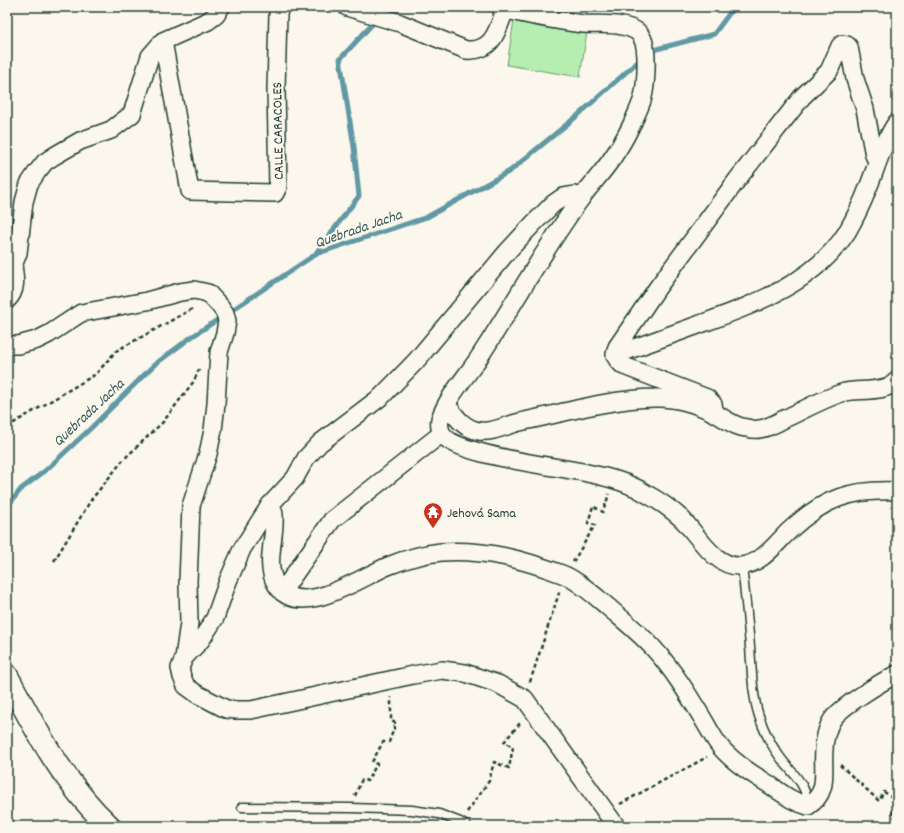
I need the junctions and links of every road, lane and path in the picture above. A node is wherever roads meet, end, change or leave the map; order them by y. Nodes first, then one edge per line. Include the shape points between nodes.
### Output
1 (221, 7) edge
2 (280, 7) edge
3 (347, 7) edge
4 (503, 8) edge
5 (163, 41) junction
6 (897, 122) edge
7 (877, 162) junction
8 (582, 197) junction
9 (10, 270) edge
10 (213, 297) junction
11 (7, 300) edge
12 (7, 345) edge
13 (219, 352) junction
14 (615, 355) junction
15 (897, 380) edge
16 (447, 405) junction
17 (715, 414) junction
18 (7, 427) edge
19 (441, 434) junction
20 (609, 477) junction
21 (897, 491) edge
22 (270, 505) junction
23 (54, 561) dead end
24 (742, 566) junction
25 (565, 575) junction
26 (282, 592) junction
27 (184, 658) junction
28 (897, 674) edge
29 (7, 676) edge
30 (390, 679) junction
31 (722, 749) junction
32 (824, 750) junction
33 (489, 781) dead end
34 (897, 800) edge
35 (897, 804) edge
36 (808, 806) junction
37 (242, 807) dead end
38 (351, 808) junction
39 (606, 812) junction
40 (897, 819) edge
41 (464, 824) edge
42 (110, 826) edge
43 (616, 826) edge

1 - 5 street via 208,21
2 - 5 street, CALLE CARACOLES via 276,89 278,187 275,192 190,191
3 - 4 street via 400,23 466,50 481,48 491,42
4 - 8 street via 585,24 623,26 641,35 645,49 643,97 614,156
5 - 9 street via 150,56 132,114 111,130 80,141 54,156 36,172 29,184 24,202 18,253
6 - 7 street via 889,133
7 - 14 street via 860,208 846,233 807,275 742,309
7 - 14 street via 849,47 842,44 829,71 802,97 667,274 617,347
8 - 16 street
8 - 22 street via 563,197 548,209 507,252 416,361 382,396 320,443 306,458 295,478
9 - 11 street via 15,276 15,287
10 - 12 street via 208,293 194,290 81,313 37,340
10 - 13 street via 225,313 227,321
10 - 18 path via 116,351 96,374
13 - 23 path via 207,353 194,380 163,422 124,459 91,500
13 - 27 street via 216,404 208,454 191,506 189,623
14 - 17 street via 624,366 707,398 714,404
15 - 17 street via 885,388 846,392 759,430 729,423
16 - 17 street via 460,422 480,431 615,401 655,398 682,401
16 - 19 street via 439,422
19 - 20 street via 451,444 482,454
19 - 26 street via 332,520
20 - 24 street via 642,491 669,508 684,521 708,550 732,565
20 - 25 path via 602,490 609,494 603,512 593,506 588,523 595,526
21 - 24 street via 879,490 840,497 809,514 764,555
22 - 26 street via 274,514 271,568 275,583
22 - 27 street via 242,549 215,618 201,640
24 - 36 lane via 754,700 767,734 781,758 801,782
25 - 26 street via 498,555 470,551 441,552 421,555 387,566 324,596 294,598
25 - 31 street via 593,594 656,650
27 - 30 street via 180,668 186,686 226,709 251,710
28 - 32 street via 847,705 832,720 826,734
29 - 42 street via 52,754 81,796
30 - 38 path via 391,721 396,723 389,742 383,742 372,762 377,764 367,782 362,779
30 - 39 street via 442,670 465,673 498,684 525,699
31 - 36 street via 796,803
31 - 39 path
32 - 34 path via 879,802 884,792
32 - 36 street via 822,789 814,802
33 - 41 path
35 - 40 path via 892,814
37 - 38 lane
38 - 41 lane via 412,810 439,814
39 - 43 street

